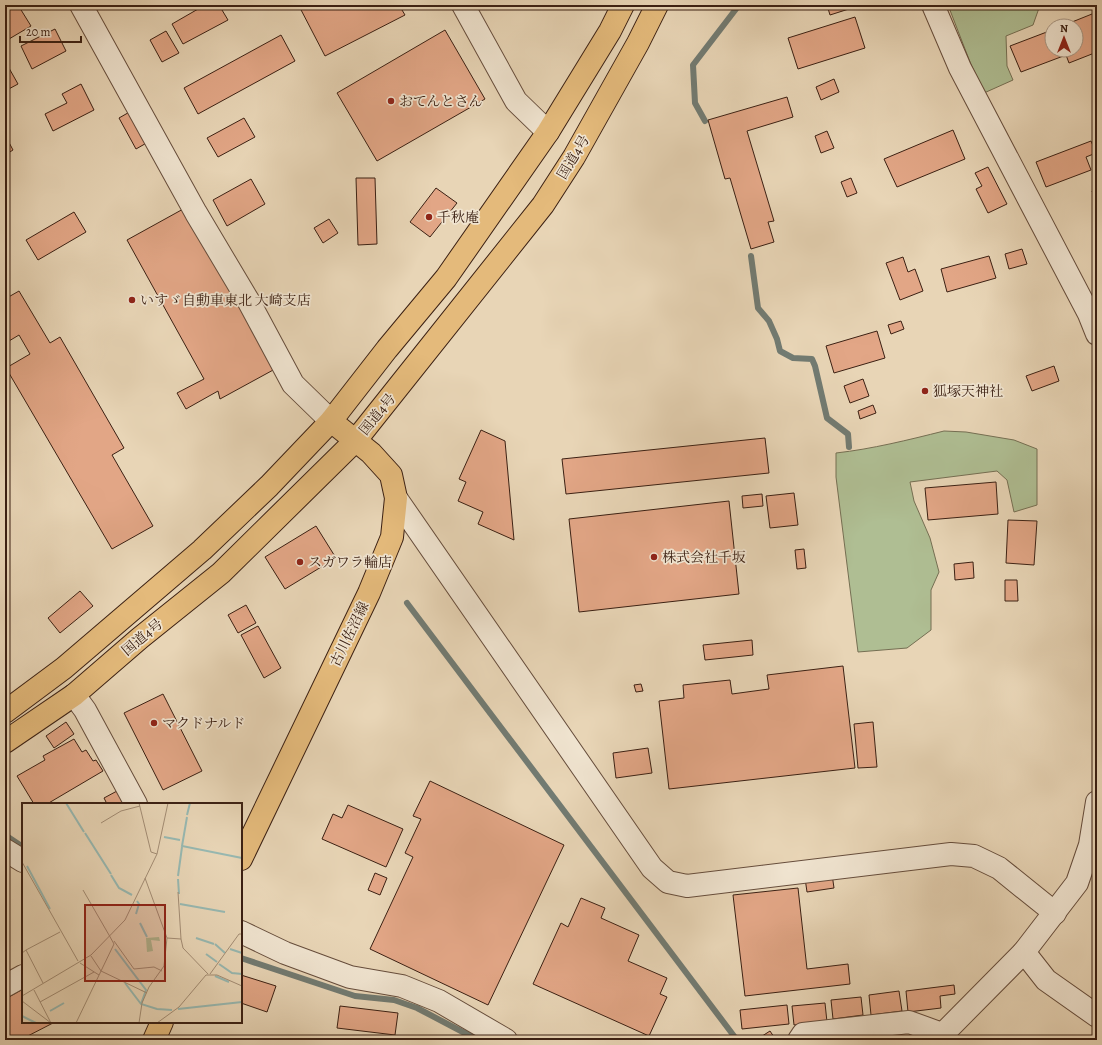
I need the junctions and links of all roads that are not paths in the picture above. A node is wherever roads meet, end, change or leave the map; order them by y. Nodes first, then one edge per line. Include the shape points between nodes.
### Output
1 (81, 5) edge
2 (463, 5) edge
3 (623, 5) edge
4 (657, 5) edge
5 (933, 5) edge
6 (548, 132) junction
7 (1097, 334) edge
8 (331, 421) junction
9 (356, 440) junction
10 (396, 498) junction
11 (74, 695) junction
12 (5, 712) edge
13 (5, 742) edge
14 (1097, 802) edge
15 (135, 803) edge
16 (5, 850) edge
17 (242, 857) edge
18 (22, 860) edge
19 (1055, 913) junction
20 (242, 932) edge
21 (1024, 952) junction
22 (22, 977) edge
23 (5, 986) edge
24 (1097, 1016) edge
25 (162, 1023) edge
26 (872, 1033) edge
27 (940, 1037) edge
28 (154, 1040) edge
29 (506, 1040) edge
30 (799, 1040) edge

1 - 8 street via 196,213 250,302 293,384
2 - 6 street via 516,101
3 - 6 main road, 国道4号 via 610,31
4 - 9 main road, 国道4号 via 574,157 543,205
5 - 7 street via 960,68 1089,314
6 - 8 main road, 国道4号 via 446,278
8 - 9 main road, 古川佐沼線
8 - 12 main road, 国道4号 via 269,486 202,550 64,668
9 - 10 main road, 古川佐沼線 via 391,475
9 - 11 main road, 国道4号 via 221,573
10 - 17 main road, 古川佐沼線 via 392,537 369,593
10 - 19 street via 652,868 668,882 687,886 951,854 974,856 999,868
11 - 13 main road, 国道4号
11 - 15 street via 85,710
14 - 19 street via 1090,845 1077,882
16 - 18 street
19 - 21 street
20 - 29 street via 285,953 350,977 402,986 439,1000
21 - 24 street via 1046,980
21 - 27 street
22 - 23 street
25 - 28 main road
26 - 27 street via 909,1022
26 - 30 street via 804,1034

